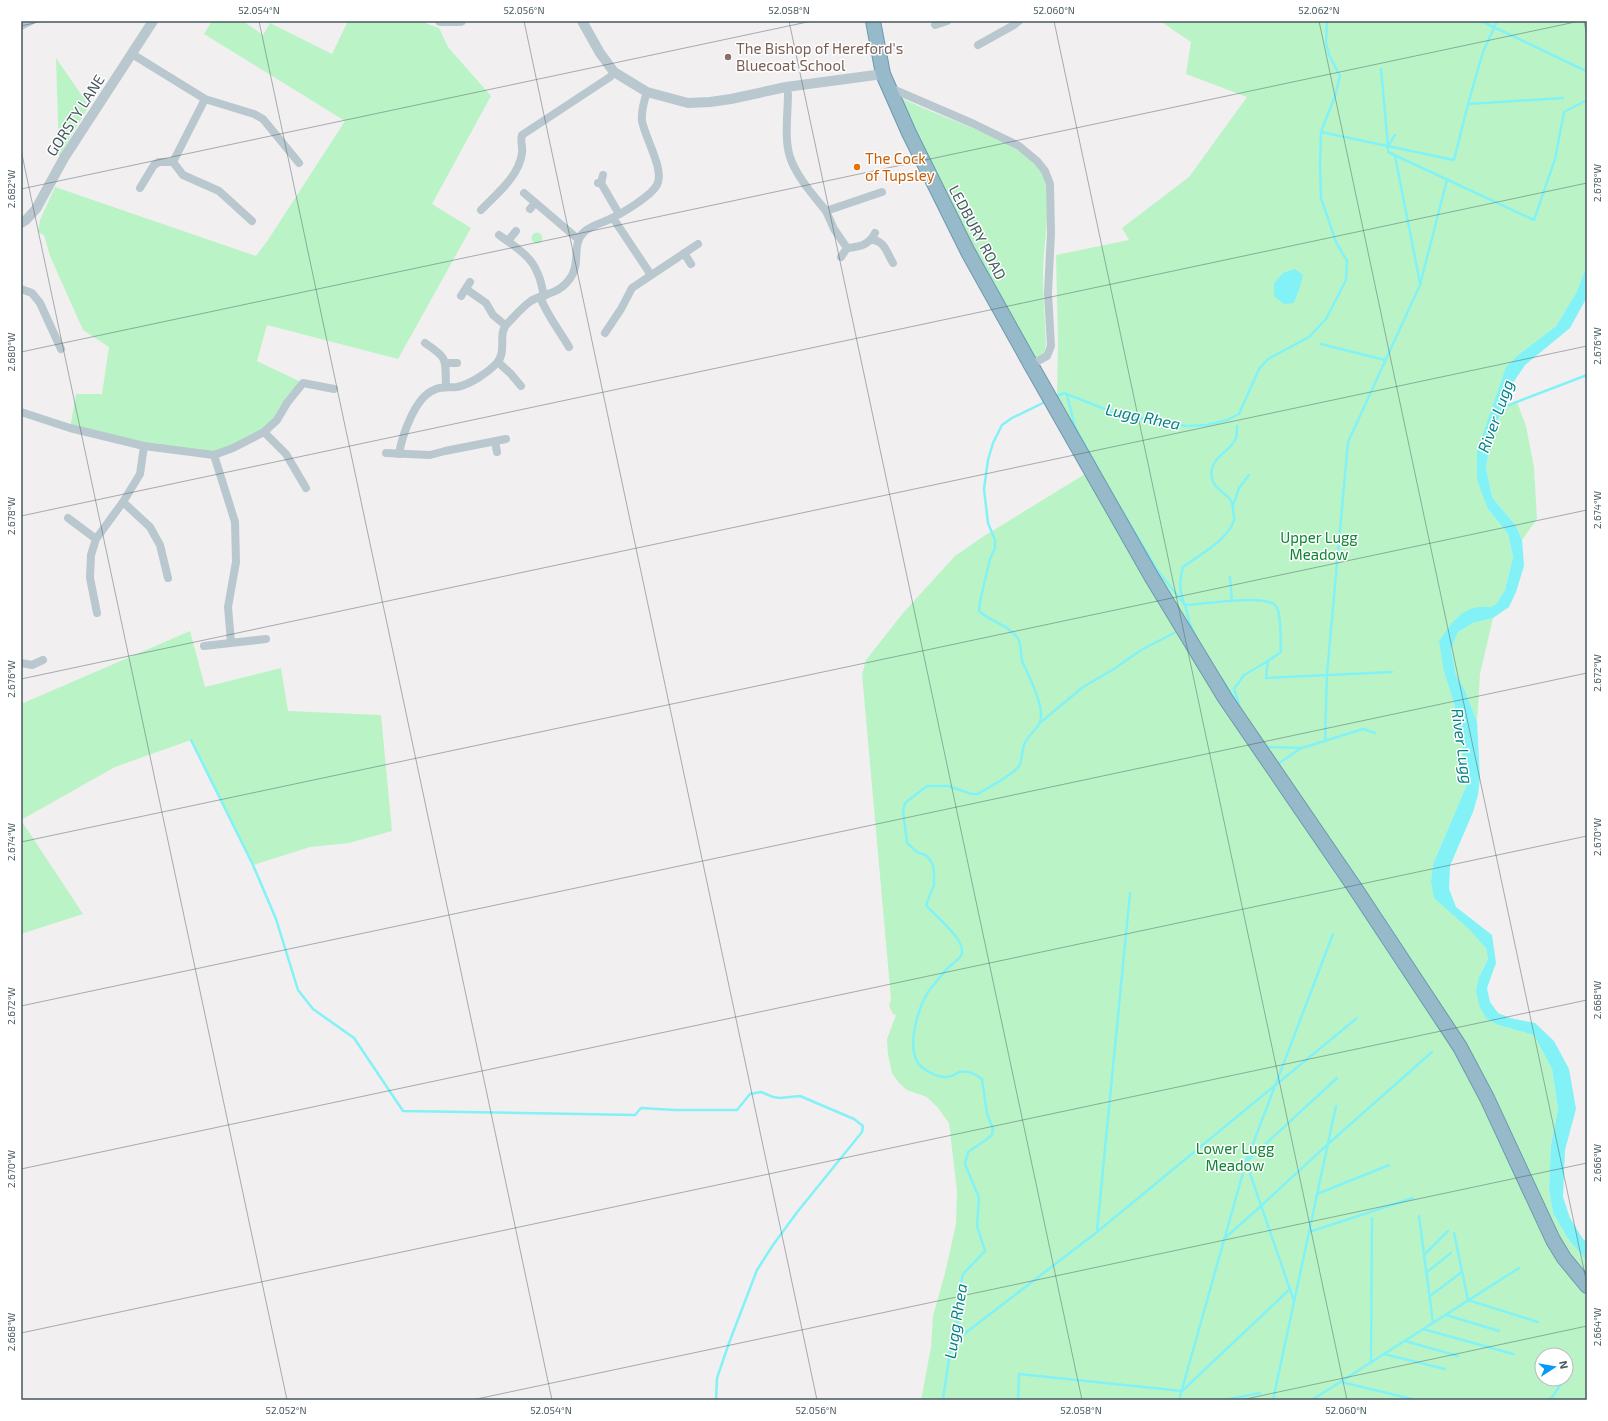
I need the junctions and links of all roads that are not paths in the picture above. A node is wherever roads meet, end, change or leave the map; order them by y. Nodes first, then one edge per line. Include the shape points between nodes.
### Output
1 (31, 21) edge
2 (153, 21) edge
3 (440, 21) edge
4 (461, 21) edge
5 (582, 21) edge
6 (873, 21) edge
7 (947, 21) edge
8 (1019, 21) edge
9 (935, 25) dead end
10 (21, 26) edge
11 (978, 45) dead end
12 (132, 54) junction
13 (614, 72) junction
14 (885, 80) junction
15 (647, 92) junction
16 (788, 94) dead end
17 (205, 98) junction
18 (173, 162) junction
19 (299, 163) dead end
20 (601, 180) dead end
21 (140, 188) dead end
22 (882, 192) dead end
23 (524, 193) dead end
24 (481, 210) dead end
25 (826, 211) junction
26 (616, 216) junction
27 (252, 221) dead end
28 (21, 223) edge
29 (516, 231) dead end
30 (499, 235) dead end
31 (578, 239) junction
32 (508, 241) junction
33 (698, 244) dead end
34 (847, 248) junction
35 (684, 253) junction
36 (841, 257) dead end
37 (893, 263) dead end
38 (691, 264) dead end
39 (651, 275) junction
40 (21, 289) edge
41 (461, 296) dead end
42 (542, 297) junction
43 (505, 325) junction
44 (605, 333) dead end
45 (425, 344) dead end
46 (568, 347) dead end
47 (60, 349) dead end
48 (498, 362) junction
49 (445, 363) junction
50 (457, 363) dead end
51 (1032, 365) junction
52 (521, 386) dead end
53 (446, 387) junction
54 (334, 389) dead end
55 (21, 412) edge
56 (264, 432) junction
57 (506, 439) dead end
58 (495, 442) junction
59 (144, 446) junction
60 (497, 452) dead end
61 (386, 453) dead end
62 (399, 454) junction
63 (214, 455) junction
64 (306, 488) dead end
65 (123, 502) junction
66 (68, 518) dead end
67 (96, 539) junction
68 (168, 578) dead end
69 (97, 613) dead end
70 (266, 639) dead end
71 (231, 642) junction
72 (204, 646) dead end
73 (43, 660) dead end
74 (21, 662) edge
75 (1587, 1286) edge

1 - 10 street
2 - 12 street, GORSTY LANE
3 - 4 street
5 - 13 street
6 - 14 highway, LEDBURY ROAD
7 - 9 street
8 - 11 street
12 - 17 street
12 - 28 street, GORSTY LANE via 64,158 36,209
13 - 15 street
13 - 24 street via 522,135 520,142 523,151 519,165 511,179
14 - 15 street via 786,87 710,102 688,103
14 - 51 highway, LEDBURY ROAD via 968,252
14 - 51 street via 1019,146 1045,171 1050,184 1048,293 1051,346 1047,356
15 - 26 street via 643,103 642,120 657,165 659,180 648,193
16 - 25 street via 787,136 790,157 808,189
17 - 18 street
17 - 19 street via 263,119
18 - 21 street via 159,162 154,165
18 - 27 street via 183,175 219,191
20 - 26 street
22 - 25 street
23 - 31 street via 533,206
25 - 34 street
26 - 31 street via 585,232
26 - 39 street
29 - 32 street
30 - 32 street
31 - 42 street via 577,263 572,275 561,288
32 - 42 street via 534,265
33 - 35 street
34 - 36 street
34 - 37 street via 865,245 874,236
35 - 38 street
35 - 39 street
39 - 44 street via 632,288
40 - 47 street via 32,293 40,303
41 - 43 street via 468,285 486,303 493,315
42 - 43 street via 530,302
42 - 46 street via 546,311
43 - 48 street via 502,333 502,354
45 - 49 street via 441,354
48 - 52 street
48 - 53 street via 484,374 465,384
49 - 50 street
49 - 53 street
51 - 75 highway, LEDBURY ROAD via 1151,576 1225,698 1460,1047 1487,1098 1553,1240
53 - 62 street via 432,390 420,402 405,428
54 - 56 street via 303,383 277,420
55 - 59 street via 70,428
56 - 63 street
56 - 64 street via 286,454
57 - 58 street
58 - 60 street
58 - 62 street via 430,455
59 - 63 street
59 - 65 street via 140,474
61 - 62 street
63 - 71 street via 235,522 236,562 228,607
65 - 67 street
65 - 68 street via 150,527 160,545
66 - 67 street
67 - 69 street via 91,555 90,578
70 - 71 street
71 - 72 street
73 - 74 street via 32,665

